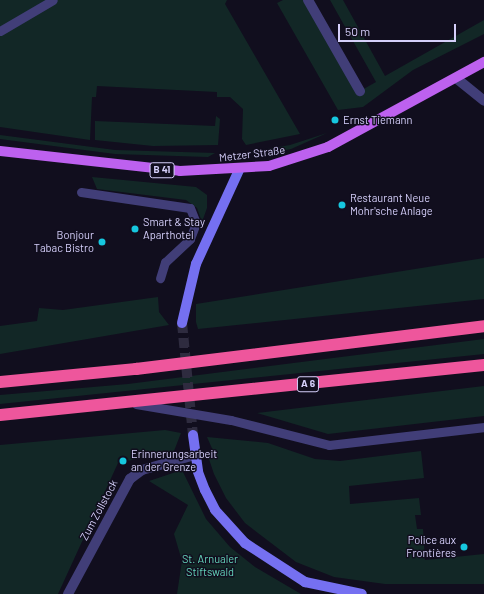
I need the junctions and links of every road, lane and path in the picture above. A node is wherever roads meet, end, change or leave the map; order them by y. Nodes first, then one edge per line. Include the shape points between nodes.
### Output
1 (53, 0) edge
2 (308, 0) edge
3 (0, 31) edge
4 (484, 62) edge
5 (456, 78) junction
6 (360, 91) dead end
7 (484, 101) edge
8 (0, 151) edge
9 (239, 170) junction
10 (81, 192) dead end
11 (160, 278) dead end
12 (182, 323) tunnel mouth
13 (484, 326) edge
14 (484, 365) edge
15 (0, 382) edge
16 (133, 404) junction
17 (0, 415) edge
18 (484, 427) edge
19 (193, 435) tunnel mouth
20 (195, 455) junction
21 (68, 594) edge
22 (362, 594) edge

1 - 3 lane
2 - 6 street
4 - 5 main road, Metzer Straße / B 41
5 - 7 street
5 - 9 main road, Metzer Straße / B 41 via 314,153 285,163
8 - 9 main road, Metzer Straße / B 41 via 180,171
9 - 12 street via 196,264
10 - 11 lane via 190,208 195,217 194,228 185,246 165,262
13 - 15 highway via 136,369
14 - 16 highway, A 6
16 - 17 highway, A 6
16 - 18 lane via 230,420 329,445
19 - 20 street
20 - 21 street, Zum Zollstock via 142,470 130,478
20 - 22 street via 198,472 215,510 245,543 305,582

